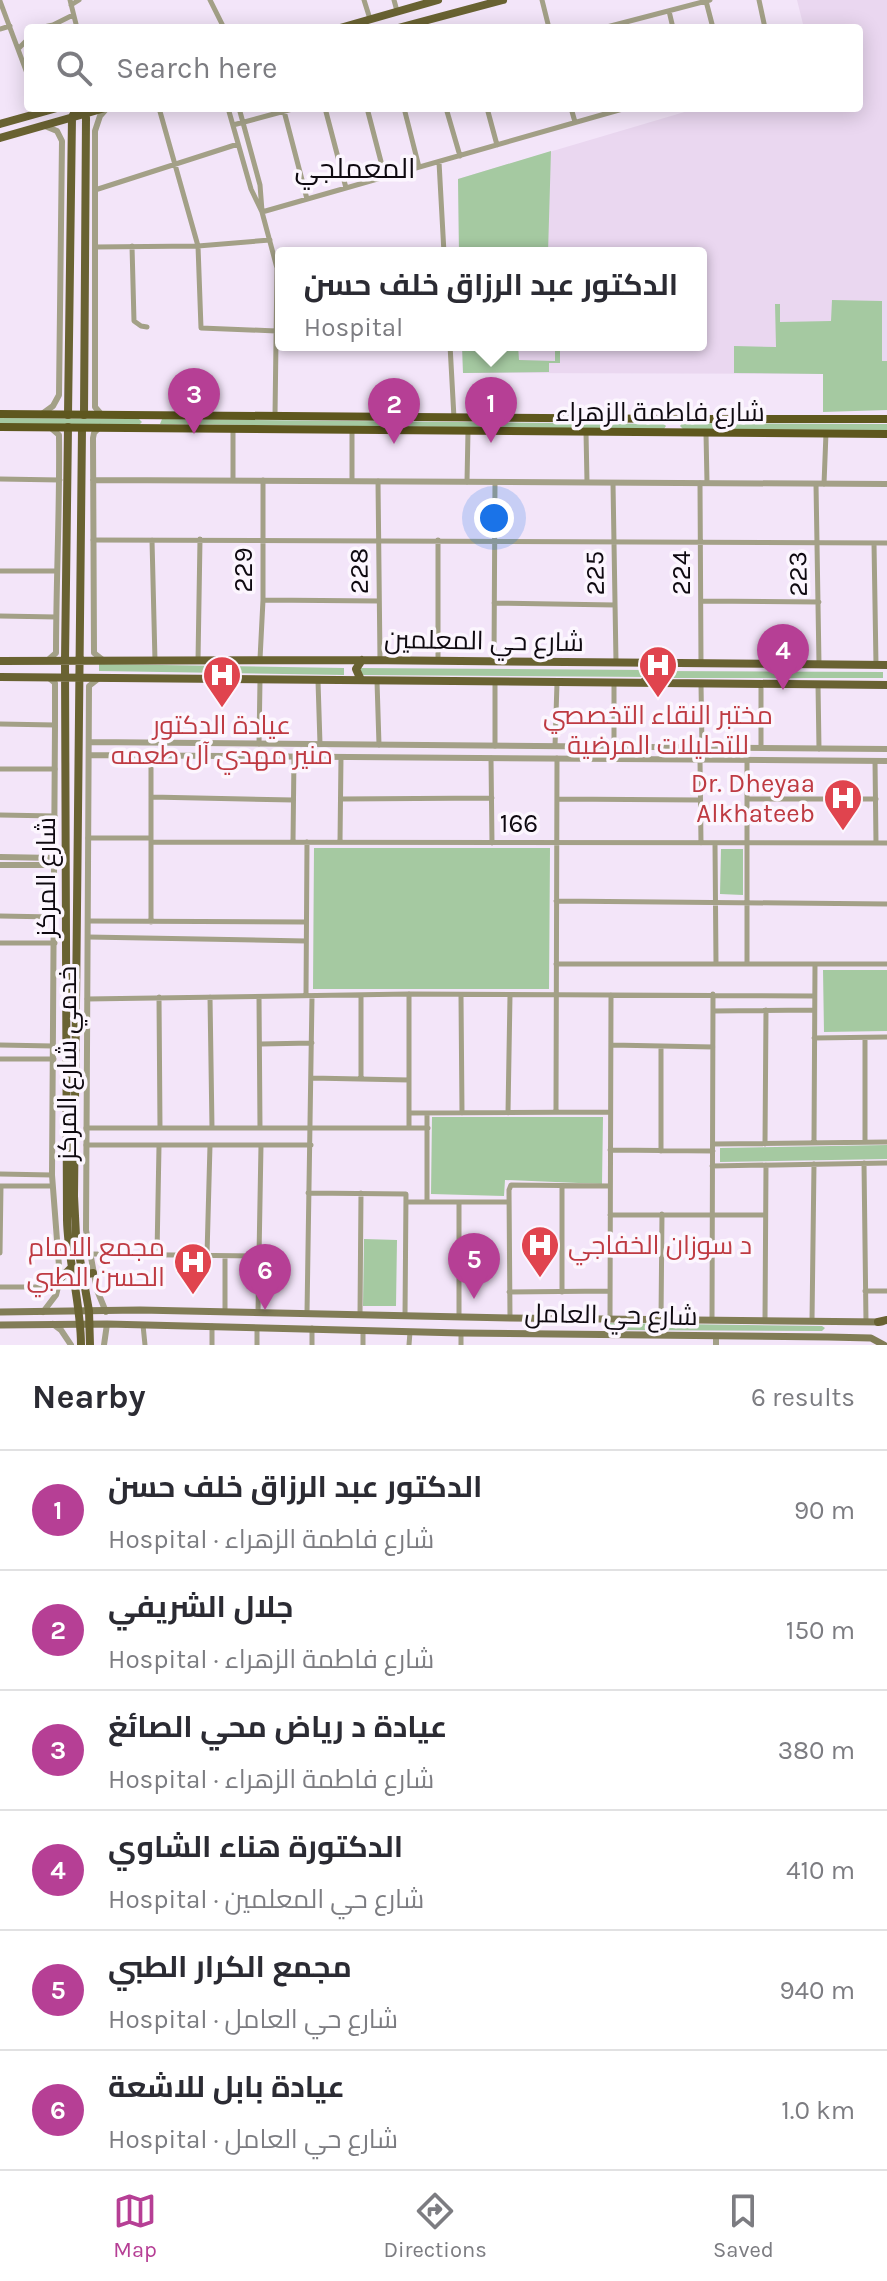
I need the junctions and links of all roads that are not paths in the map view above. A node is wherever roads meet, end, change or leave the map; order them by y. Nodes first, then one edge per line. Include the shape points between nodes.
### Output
1 (79, 0) edge
2 (210, 0) edge
3 (364, 0) edge
4 (394, 0) edge
5 (439, 0) edge
6 (503, 0) edge
7 (542, 0) edge
8 (708, 0) edge
9 (759, 0) edge
10 (0, 1) edge
11 (451, 2) dead end
12 (71, 3) edge
13 (458, 11) junction
14 (669, 11) junction
15 (398, 12) junction
16 (73, 15) junction
17 (442, 16) junction
18 (370, 19) junction
19 (55, 24) edge
20 (76, 24) edge
21 (222, 24) edge
22 (353, 24) edge
23 (418, 24) edge
24 (548, 24) edge
25 (630, 24) edge
26 (672, 24) edge
27 (712, 24) edge
28 (764, 24) edge
29 (10, 26) junction
30 (0, 29) edge
31 (24, 43) edge
32 (18, 49) junction
33 (24, 65) edge
34 (32, 112) edge
35 (87, 112) edge
36 (103, 112) edge
37 (160, 112) edge
38 (229, 112) edge
39 (240, 112) edge
40 (280, 112) edge
41 (284, 112) edge
42 (326, 112) edge
43 (368, 112) edge
44 (405, 112) edge
45 (447, 112) edge
46 (488, 112) edge
47 (572, 112) edge
48 (606, 112) edge
49 (70, 115) edge
50 (243, 122) junction
51 (2, 123) edge
52 (575, 123) junction
53 (233, 125) junction
54 (41, 126) junction
55 (4, 137) edge
56 (238, 144) junction
57 (497, 145) junction
58 (460, 156) junction
59 (439, 162) junction
60 (174, 163) junction
61 (419, 167) junction
62 (385, 177) junction
63 (346, 188) junction
64 (95, 190) junction
65 (307, 199) junction
66 (262, 212) junction
67 (270, 240) junction
68 (132, 246) junction
69 (198, 246) junction
70 (95, 247) junction
71 (444, 247) edge
72 (275, 260) edge
73 (90, 308) junction
74 (147, 327) dead end
75 (64, 329) junction
76 (275, 331) edge
77 (276, 351) edge
78 (450, 351) edge
79 (65, 412) junction
80 (91, 412) junction
81 (0, 414) edge
82 (42, 415) junction
83 (144, 415) junction
84 (159, 415) junction
85 (275, 416) junction
86 (454, 418) junction
87 (665, 419) junction
88 (682, 419) junction
89 (887, 419) edge
90 (0, 427) edge
91 (48, 428) junction
92 (143, 428) junction
93 (159, 428) junction
94 (65, 429) junction
95 (233, 429) junction
96 (88, 430) junction
97 (352, 430) junction
98 (468, 431) junction
99 (586, 432) junction
100 (664, 432) junction
101 (682, 433) junction
102 (706, 433) junction
103 (826, 433) junction
104 (887, 434) edge
105 (0, 479) edge
106 (60, 480) junction
107 (93, 480) junction
108 (233, 480) junction
109 (263, 480) junction
110 (352, 481) junction
111 (378, 481) junction
112 (467, 482) junction
113 (495, 482) junction
114 (587, 482) junction
115 (613, 483) junction
116 (703, 483) junction
117 (820, 484) junction
118 (887, 484) edge
119 (200, 539) junction
120 (263, 539) junction
121 (93, 540) junction
122 (152, 540) junction
123 (379, 540) junction
124 (438, 540) junction
125 (495, 540) junction
126 (614, 541) junction
127 (701, 542) junction
128 (817, 543) junction
129 (874, 543) junction
130 (887, 543) edge
131 (62, 551) junction
132 (0, 571) edge
133 (56, 571) junction
134 (93, 571) junction
135 (81, 572) junction
136 (263, 600) junction
137 (379, 601) junction
138 (701, 601) junction
139 (819, 602) junction
140 (494, 603) junction
141 (615, 605) junction
142 (0, 616) edge
143 (56, 617) junction
144 (260, 659) junction
145 (341, 660) junction
146 (362, 660) junction
147 (380, 660) junction
148 (0, 661) edge
149 (46, 661) junction
150 (65, 661) junction
151 (80, 661) junction
152 (106, 661) junction
153 (155, 661) junction
154 (198, 661) junction
155 (438, 661) junction
156 (494, 661) junction
157 (616, 662) junction
158 (646, 663) junction
159 (666, 663) junction
160 (701, 663) junction
161 (819, 664) junction
162 (884, 666) edge
163 (0, 677) edge
164 (46, 677) junction
165 (65, 677) junction
166 (85, 678) junction
167 (104, 678) junction
168 (260, 679) junction
169 (318, 680) junction
170 (342, 680) junction
171 (361, 680) junction
172 (377, 680) junction
173 (495, 681) junction
174 (557, 682) junction
175 (614, 682) junction
176 (644, 682) junction
177 (665, 683) junction
178 (701, 683) junction
179 (886, 683) edge
180 (761, 684) junction
181 (818, 684) junction
182 (84, 708) junction
183 (60, 710) junction
184 (0, 724) edge
185 (55, 725) junction
186 (89, 742) junction
187 (109, 743) junction
188 (211, 743) junction
189 (228, 744) junction
190 (259, 744) junction
191 (320, 744) junction
192 (379, 745) junction
193 (495, 746) junction
194 (522, 746) junction
195 (537, 746) junction
196 (555, 746) junction
197 (614, 747) junction
198 (702, 748) junction
199 (717, 748) junction
200 (732, 748) junction
201 (761, 748) junction
202 (819, 749) junction
203 (887, 749) edge
204 (89, 755) junction
205 (110, 755) junction
206 (151, 756) junction
207 (211, 756) junction
208 (228, 756) junction
209 (294, 757) junction
210 (341, 757) junction
211 (491, 758) junction
212 (521, 758) junction
213 (538, 758) junction
214 (557, 758) junction
215 (700, 759) junction
216 (717, 759) junction
217 (732, 760) junction
218 (747, 760) junction
219 (875, 761) junction
220 (887, 761) edge
221 (0, 769) edge
222 (55, 769) junction
223 (151, 797) junction
224 (492, 798) junction
225 (341, 799) junction
226 (557, 799) junction
227 (747, 799) junction
228 (876, 799) junction
229 (293, 800) junction
230 (700, 800) junction
231 (0, 815) edge
232 (55, 816) junction
233 (88, 838) junction
234 (151, 840) junction
235 (293, 842) junction
236 (307, 842) junction
237 (340, 842) junction
238 (492, 843) junction
239 (557, 843) junction
240 (701, 843) junction
241 (715, 843) junction
242 (747, 843) junction
243 (876, 843) junction
244 (887, 843) edge
245 (0, 857) edge
246 (55, 861) junction
247 (0, 865) edge
248 (556, 901) junction
249 (716, 902) junction
250 (747, 902) junction
251 (887, 904) edge
252 (0, 916) edge
253 (55, 917) junction
254 (88, 921) junction
255 (151, 922) junction
256 (306, 922) junction
257 (88, 937) junction
258 (306, 941) junction
259 (0, 943) edge
260 (55, 943) junction
261 (77, 959) junction
262 (87, 959) junction
263 (556, 964) junction
264 (716, 964) junction
265 (747, 964) junction
266 (815, 964) junction
267 (887, 964) edge
268 (55, 982) junction
269 (66, 982) junction
270 (409, 994) junction
271 (713, 994) junction
272 (510, 995) junction
273 (556, 995) junction
274 (611, 995) junction
275 (361, 996) junction
276 (461, 996) junction
277 (814, 996) junction
278 (159, 997) junction
279 (210, 997) junction
280 (259, 997) junction
281 (309, 997) junction
282 (87, 999) junction
283 (766, 1010) junction
284 (814, 1010) junction
285 (713, 1011) junction
286 (887, 1037) edge
287 (814, 1038) junction
288 (865, 1038) junction
289 (312, 1043) junction
290 (261, 1044) junction
291 (0, 1045) edge
292 (611, 1045) junction
293 (54, 1046) junction
294 (661, 1046) junction
295 (713, 1047) junction
296 (0, 1059) edge
297 (54, 1059) junction
298 (311, 1078) junction
299 (361, 1079) junction
300 (409, 1080) junction
301 (556, 1112) junction
302 (610, 1112) junction
303 (409, 1113) junction
304 (427, 1113) junction
305 (462, 1113) junction
306 (508, 1113) junction
307 (86, 1128) junction
308 (160, 1128) junction
309 (212, 1128) junction
310 (260, 1128) junction
311 (311, 1128) junction
312 (409, 1128) junction
313 (428, 1128) junction
314 (865, 1142) junction
315 (887, 1142) edge
316 (814, 1143) junction
317 (765, 1144) junction
318 (86, 1145) junction
319 (210, 1145) junction
320 (261, 1145) junction
321 (311, 1145) junction
322 (159, 1146) junction
323 (713, 1148) junction
324 (610, 1150) junction
325 (661, 1151) junction
326 (864, 1163) junction
327 (887, 1163) edge
328 (814, 1164) junction
329 (766, 1165) junction
330 (712, 1166) junction
331 (0, 1174) edge
332 (52, 1175) junction
333 (0, 1186) edge
334 (52, 1186) junction
335 (562, 1186) junction
336 (610, 1186) junction
337 (308, 1193) junction
338 (361, 1193) junction
339 (406, 1202) junction
340 (427, 1202) junction
341 (459, 1202) junction
342 (509, 1202) junction
343 (712, 1213) junction
344 (662, 1214) junction
345 (610, 1215) junction
346 (765, 1215) junction
347 (0, 1253) edge
348 (90, 1254) junction
349 (157, 1254) junction
350 (207, 1255) junction
351 (225, 1256) junction
352 (258, 1256) junction
353 (71, 1268) junction
354 (93, 1273) junction
355 (82, 1275) junction
356 (60, 1279) junction
357 (0, 1287) edge
358 (40, 1287) dead end
359 (610, 1291) junction
360 (865, 1291) junction
361 (887, 1291) edge
362 (509, 1292) junction
363 (562, 1292) junction
364 (79, 1311) junction
365 (89, 1311) junction
366 (0, 1312) edge
367 (43, 1312) junction
368 (106, 1312) junction
369 (170, 1312) junction
370 (197, 1312) junction
371 (225, 1312) junction
372 (258, 1313) junction
373 (307, 1313) junction
374 (360, 1315) junction
375 (405, 1316) junction
376 (459, 1317) junction
377 (510, 1318) junction
378 (570, 1319) junction
379 (600, 1319) junction
380 (610, 1319) junction
381 (661, 1319) junction
382 (712, 1320) junction
383 (765, 1320) junction
384 (812, 1321) junction
385 (827, 1321) junction
386 (866, 1322) junction
387 (884, 1322) edge
388 (53, 1324) junction
389 (85, 1324) junction
390 (107, 1324) junction
391 (0, 1325) edge
392 (143, 1325) junction
393 (170, 1326) junction
394 (196, 1326) junction
395 (212, 1326) junction
396 (257, 1328) junction
397 (312, 1328) junction
398 (363, 1330) junction
399 (410, 1332) junction
400 (461, 1333) junction
401 (509, 1333) junction
402 (557, 1334) junction
403 (570, 1334) junction
404 (597, 1334) junction
405 (610, 1334) junction
406 (657, 1335) junction
407 (716, 1336) junction
408 (729, 1336) junction
409 (828, 1337) junction
410 (789, 1340) edge
411 (71, 1345) edge
412 (81, 1345) edge
413 (90, 1345) edge
414 (104, 1345) edge
415 (145, 1345) edge
416 (212, 1345) edge
417 (257, 1345) edge
418 (312, 1345) edge
419 (363, 1345) edge
420 (409, 1345) edge
421 (461, 1345) edge
422 (509, 1345) edge
423 (557, 1345) edge
424 (610, 1345) edge
425 (657, 1345) edge
426 (716, 1345) edge
427 (729, 1345) edge
428 (841, 1345) edge
429 (884, 1345) edge

1 - 12 street
2 - 21 street
3 - 18 street
4 - 15 street
5 - 15 main road
5 - 17 main road via 445,7
6 - 13 main road
7 - 24 street
8 - 14 street
8 - 27 street
9 - 28 street
10 - 29 street
11 - 13 main road
12 - 16 street
13 - 17 main road
14 - 25 street
14 - 26 street
15 - 18 main road
16 - 19 street
16 - 20 street
17 - 23 main road
18 - 22 main road
29 - 30 street
29 - 32 street
31 - 32 street
32 - 33 street
34 - 51 main road
35 - 73 main road
36 - 64 street via 95,131
37 - 60 street
38 - 53 street
39 - 50 street
40 - 50 street
41 - 65 street
42 - 63 street
43 - 62 street
44 - 61 street
45 - 58 street
46 - 57 street
47 - 52 street
48 - 52 street
49 - 54 main road
49 - 75 main road
50 - 53 street
50 - 66 street
51 - 55 main road
52 - 57 street
53 - 56 street
54 - 55 main road
54 - 75 street via 54,129 62,141
56 - 60 street
56 - 66 street
57 - 58 street
58 - 59 street
59 - 61 street
59 - 71 street
60 - 64 street
60 - 69 street
61 - 62 street
62 - 63 street
63 - 65 street
64 - 70 street
65 - 66 street
66 - 67 street
67 - 69 street
67 - 72 street
68 - 69 street
68 - 70 street
68 - 74 street via 133,316
69 - 76 street via 201,328
70 - 73 street
73 - 80 main road
73 - 80 street via 95,407
75 - 79 main road
75 - 82 street via 59,395
77 - 85 street
78 - 86 street
79 - 80 highway, شارع فاطمة الزهراء
79 - 82 highway, شارع فاطمة الزهراء
80 - 83 highway, شارع فاطمة الزهراء
81 - 82 highway, شارع فاطمة الزهراء
83 - 84 highway, شارع فاطمة الزهراء
83 - 92 highway
84 - 85 highway, شارع فاطمة الزهراء
84 - 93 highway
85 - 86 highway, شارع فاطمة الزهراء
86 - 87 highway, شارع فاطمة الزهراء
87 - 88 highway, شارع فاطمة الزهراء
87 - 100 highway
88 - 89 highway, شارع فاطمة الزهراء
88 - 101 highway
90 - 91 highway, شارع فاطمة الزهراء
91 - 94 highway, شارع فاطمة الزهراء
91 - 106 street via 59,435
92 - 93 highway, شارع فاطمة الزهراء
92 - 96 highway, شارع فاطمة الزهراء
93 - 95 highway, شارع فاطمة الزهراء
94 - 96 highway, شارع فاطمة الزهراء
94 - 131 main road, شارع المركز
95 - 97 highway, شارع فاطمة الزهراء
95 - 108 street
96 - 107 street via 94,433
96 - 135 main road, شارع المركز
97 - 98 highway, شارع فاطمة الزهراء
97 - 110 street
98 - 99 highway, شارع فاطمة الزهراء
98 - 112 street
99 - 100 highway, شارع فاطمة الزهراء
99 - 114 street
100 - 101 highway, شارع فاطمة الزهراء
101 - 102 highway, شارع فاطمة الزهراء
102 - 103 highway, شارع فاطمة الزهراء
102 - 116 street, 224
103 - 104 highway, شارع فاطمة الزهراء
103 - 117 street, 223
105 - 106 street
106 - 131 street
107 - 108 street
107 - 121 street
108 - 109 street
109 - 110 street
109 - 120 street, 229
110 - 111 street
111 - 112 street
111 - 123 street, 228
112 - 113 street
113 - 114 street
113 - 125 street
114 - 115 street
115 - 116 street
115 - 126 street, 225
116 - 117 street
116 - 127 street, 224
117 - 118 street
117 - 128 street, 223
119 - 120 street
119 - 122 street
119 - 154 street
120 - 123 street
120 - 136 street, 229
121 - 122 street
121 - 134 street
122 - 153 street
123 - 124 street
123 - 137 street, 228
124 - 125 street
124 - 155 street
125 - 126 street
125 - 140 street
126 - 127 street
126 - 141 street, 225
127 - 128 street
127 - 138 street, 224
128 - 129 street
128 - 139 street, 223
129 - 130 street
129 - 162 street
131 - 133 street
131 - 150 main road, شارع المركز
132 - 133 street
133 - 143 street
134 - 135 main road
134 - 152 street via 94,653
135 - 151 main road, شارع المركز
136 - 137 street
136 - 144 street, 229
137 - 147 street, 228
138 - 139 street
138 - 160 street, 224
139 - 161 street, 223
140 - 141 street
140 - 156 street
141 - 157 street, 225
142 - 143 street
143 - 149 street via 56,653
144 - 145 main road, شارع حي المعلمين
144 - 154 main road, شارع حي المعلمين
145 - 146 main road, شارع حي المعلمين
145 - 170 main road via 347,671
146 - 147 main road, شارع حي المعلمين
146 - 171 main road via 356,669
147 - 155 main road, شارع حي المعلمين
148 - 149 main road, شارع حي المعلمين
149 - 150 main road, شارع حي المعلمين
150 - 151 main road, شارع حي المعلمين
150 - 165 main road, شارع المركز
151 - 152 main road, شارع حي المعلمين
151 - 166 main road, شارع المركز
152 - 153 main road, شارع حي المعلمين
153 - 154 main road, شارع حي المعلمين
155 - 156 main road, شارع حي المعلمين
156 - 157 main road, شارع حي المعلمين
157 - 158 main road, شارع حي المعلمين
158 - 159 main road, شارع حي المعلمين
158 - 176 main road via 650,674
159 - 160 main road, شارع حي المعلمين
159 - 177 main road via 660,673
160 - 161 main road, شارع حي المعلمين
161 - 162 main road, شارع حي المعلمين
163 - 164 main road, شارع حي المعلمين
164 - 165 main road, شارع حي المعلمين
164 - 183 street, خدمي شارع المركز via 55,683
165 - 166 main road, شارع حي المعلمين
165 - 183 main road, شارع المركز
166 - 167 main road, شارع حي المعلمين
166 - 182 main road, شارع المركز
167 - 168 main road, شارع حي المعلمين
167 - 182 street, خدمي شارع المركز via 89,686
168 - 169 main road, شارع حي المعلمين
168 - 190 street
169 - 170 main road, شارع حي المعلمين
169 - 191 street
170 - 171 main road, شارع حي المعلمين
171 - 172 main road, شارع حي المعلمين
172 - 173 main road, شارع حي المعلمين
172 - 192 street
173 - 174 main road, شارع حي المعلمين
173 - 193 street
174 - 175 main road, شارع حي المعلمين
174 - 196 street
175 - 176 main road, شارع حي المعلمين
175 - 197 street
176 - 177 main road, شارع حي المعلمين
177 - 178 main road, شارع حي المعلمين
178 - 180 main road, شارع حي المعلمين
178 - 198 street
179 - 181 main road, شارع حي المعلمين
180 - 181 main road, شارع حي المعلمين
180 - 201 street
181 - 202 street
182 - 186 street, خدمي شارع المركز
182 - 261 main road, شارع المركز
183 - 185 street, خدمي شارع المركز
183 - 269 main road, شارع المركز
184 - 185 street
185 - 222 street, خدمي شارع المركز
186 - 187 street
186 - 204 street, خدمي شارع المركز
187 - 188 street
187 - 205 street via 103,749
188 - 189 street
188 - 207 street via 217,751
189 - 190 street
189 - 208 street via 223,750
190 - 191 street
191 - 192 street
192 - 193 street
193 - 194 street
194 - 195 street
194 - 212 street via 527,752
195 - 196 street
195 - 213 street via 532,752
196 - 197 street
197 - 198 street
198 - 199 street
199 - 200 street
199 - 216 street
200 - 201 street
200 - 217 street via 727,754
201 - 202 street
202 - 203 street
204 - 205 street
204 - 233 street, خدمي شارع المركز
205 - 206 street
206 - 207 street
206 - 223 street
207 - 208 street
208 - 209 street
209 - 210 street
209 - 229 street
210 - 211 street
210 - 225 street
211 - 212 street
211 - 224 street
212 - 213 street
213 - 214 street
214 - 215 street
214 - 226 street
215 - 216 street
215 - 230 street
216 - 217 street
217 - 218 street
218 - 219 street
218 - 227 street
219 - 220 street
219 - 228 street
221 - 222 street
222 - 232 street, خدمي شارع المركز
223 - 229 street
223 - 234 street
224 - 225 street
224 - 238 street
225 - 237 street
226 - 230 street
226 - 239 street
227 - 228 street
227 - 242 street
228 - 243 street
229 - 235 street
230 - 240 street
231 - 232 street
232 - 246 street, خدمي شارع المركز
233 - 234 street, 166
233 - 254 street, خدمي شارع المركز
234 - 235 street, 166
234 - 255 street
235 - 236 street, 166
236 - 237 street, 166
236 - 256 street
237 - 238 street, 166
238 - 239 street, 166
239 - 240 street, 166
239 - 248 street
240 - 241 street, 166
241 - 242 street, 166
241 - 249 street
242 - 243 street, 166
242 - 250 street
243 - 244 street, 166
245 - 246 street
246 - 247 street
246 - 253 street, خدمي شارع المركز
248 - 249 street
248 - 263 street
249 - 250 street
249 - 264 street
250 - 251 street
250 - 265 street
252 - 253 street
253 - 260 street, خدمي شارع المركز
254 - 255 street
254 - 257 street, خدمي شارع المركز
255 - 256 street
256 - 258 street
257 - 258 street
257 - 262 street, خدمي شارع المركز
258 - 281 street
259 - 260 street
260 - 268 street, خدمي شارع المركز
261 - 262 main road
261 - 355 main road, شارع المركز via 74,1196
262 - 282 street, خدمي شارع المركز
263 - 264 street
263 - 273 street
264 - 265 street
265 - 266 street
266 - 267 street
266 - 277 street
268 - 269 main road
268 - 293 street, خدمي شارع المركز
269 - 353 main road, شارع المركز
270 - 275 street
270 - 276 street
270 - 300 street
271 - 274 street
271 - 277 street
271 - 285 street
272 - 273 street
272 - 276 street
272 - 306 street
273 - 274 street
273 - 301 street
274 - 292 street
275 - 281 street
275 - 299 street
276 - 305 street
277 - 284 street
278 - 279 street
278 - 282 street
278 - 308 street
279 - 280 street
279 - 309 street
280 - 281 street
280 - 290 street
281 - 289 street
282 - 307 street, خدمي شارع المركز
283 - 284 street
283 - 285 street
283 - 317 street
284 - 287 street
285 - 295 street
286 - 288 street
287 - 288 street
287 - 316 street
288 - 314 street
289 - 290 street
289 - 298 street
290 - 310 street
291 - 293 street
292 - 294 street
292 - 302 street
293 - 297 street, خدمي شارع المركز
294 - 295 street
294 - 325 street
295 - 323 street
296 - 297 street
297 - 332 street, خدمي شارع المركز
298 - 299 street
298 - 311 street
299 - 300 street
300 - 303 street
301 - 302 street
301 - 306 street
302 - 324 street
303 - 304 street
303 - 312 street
304 - 305 street
304 - 313 street
305 - 306 street
307 - 308 street
307 - 318 street, خدمي شارع المركز
308 - 309 street
309 - 310 street
310 - 311 street
311 - 312 street
311 - 321 street
312 - 313 street
313 - 340 street
314 - 315 street
314 - 316 street
316 - 317 street
317 - 323 street
318 - 322 street
318 - 348 street, خدمي شارع المركز
319 - 320 street
319 - 322 street
319 - 350 street
320 - 321 street
320 - 352 street
321 - 337 street
322 - 349 street
323 - 325 street
323 - 330 street
324 - 325 street
324 - 336 street
326 - 327 street
326 - 328 street
326 - 360 street
328 - 329 street
328 - 384 street
329 - 330 street
329 - 346 street
330 - 343 street
331 - 332 street
332 - 334 street, خدمي شارع المركز
333 - 334 street
333 - 347 street
334 - 356 street, خدمي شارع المركز
335 - 336 street
335 - 342 street via 511,1185
335 - 363 street
336 - 345 street
337 - 338 street
337 - 373 street
338 - 339 street via 406,1194
338 - 374 street
339 - 340 street
339 - 375 street
340 - 341 street
341 - 342 street
341 - 376 street
342 - 362 street
343 - 344 street
343 - 346 street
343 - 382 street
344 - 345 street
344 - 381 street
345 - 359 street
346 - 383 street
348 - 349 street
348 - 354 street, خدمي شارع المركز
349 - 350 street
350 - 351 street
351 - 352 street
351 - 371 street
352 - 372 street
353 - 356 main road
353 - 364 main road, شارع المركز
354 - 355 main road
354 - 368 street, خدمي شارع المركز
355 - 365 main road, شارع المركز
356 - 367 street
357 - 358 street
359 - 363 street
359 - 380 street
360 - 361 street
360 - 386 street
362 - 363 street
362 - 377 street
364 - 365 main road, شارع حي العامل
364 - 367 main road, شارع حي العامل
364 - 389 main road, شارع المركز
365 - 368 main road, شارع حي العامل
365 - 389 main road, شارع المركز
366 - 367 main road, شارع حي العامل
368 - 369 main road, شارع حي العامل
369 - 370 main road, شارع حي العامل
369 - 393 main road via 176,1321
370 - 371 main road, شارع حي العامل
370 - 394 main road via 192,1317
371 - 372 main road, شارع حي العامل
372 - 373 main road, شارع حي العامل
373 - 374 main road, شارع حي العامل
374 - 375 main road, شارع حي العامل
375 - 376 main road, شارع حي العامل
376 - 377 main road, شارع حي العامل
377 - 378 main road, شارع حي العامل
378 - 379 main road, شارع حي العامل
378 - 403 main road via 577,1325
379 - 380 main road, شارع حي العامل
379 - 404 main road via 592,1326
380 - 381 main road, شارع حي العامل
381 - 382 main road, شارع حي العامل
382 - 383 main road, شارع حي العامل
383 - 384 main road, شارع حي العامل
384 - 385 main road, شارع حي العامل
385 - 386 main road, شارع حي العامل
385 - 409 main road via 834,1327
386 - 387 main road, شارع حي العامل
388 - 389 main road, شارع حي العامل
388 - 391 main road, شارع حي العامل
388 - 411 street
389 - 390 main road, شارع حي العامل
389 - 412 main road
389 - 413 main road
390 - 392 main road, شارع حي العامل
390 - 414 street
392 - 393 main road, شارع حي العامل
392 - 415 street
393 - 394 main road, شارع حي العامل
394 - 395 main road, شارع حي العامل
395 - 396 main road, شارع حي العامل
395 - 416 street
396 - 397 main road, شارع حي العامل
396 - 417 street
397 - 398 main road, شارع حي العامل
397 - 418 street
398 - 399 main road, شارع حي العامل
398 - 419 street
399 - 400 main road, شارع حي العامل
399 - 420 street
400 - 401 main road, شارع حي العامل
400 - 421 street
401 - 402 main road, شارع حي العامل
401 - 422 street
402 - 403 main road, شارع حي العامل
402 - 423 street
403 - 404 main road, شارع حي العامل
404 - 405 main road, شارع حي العامل
405 - 406 main road, شارع حي العامل
405 - 424 street
406 - 407 main road, شارع حي العامل
406 - 425 street
407 - 408 main road, شارع حي العامل
407 - 426 street
408 - 410 main road, شارع حي العامل
408 - 427 street
409 - 410 main road, شارع حي العامل
409 - 428 street
409 - 429 main road, شارع حي العامل via 871,1338

